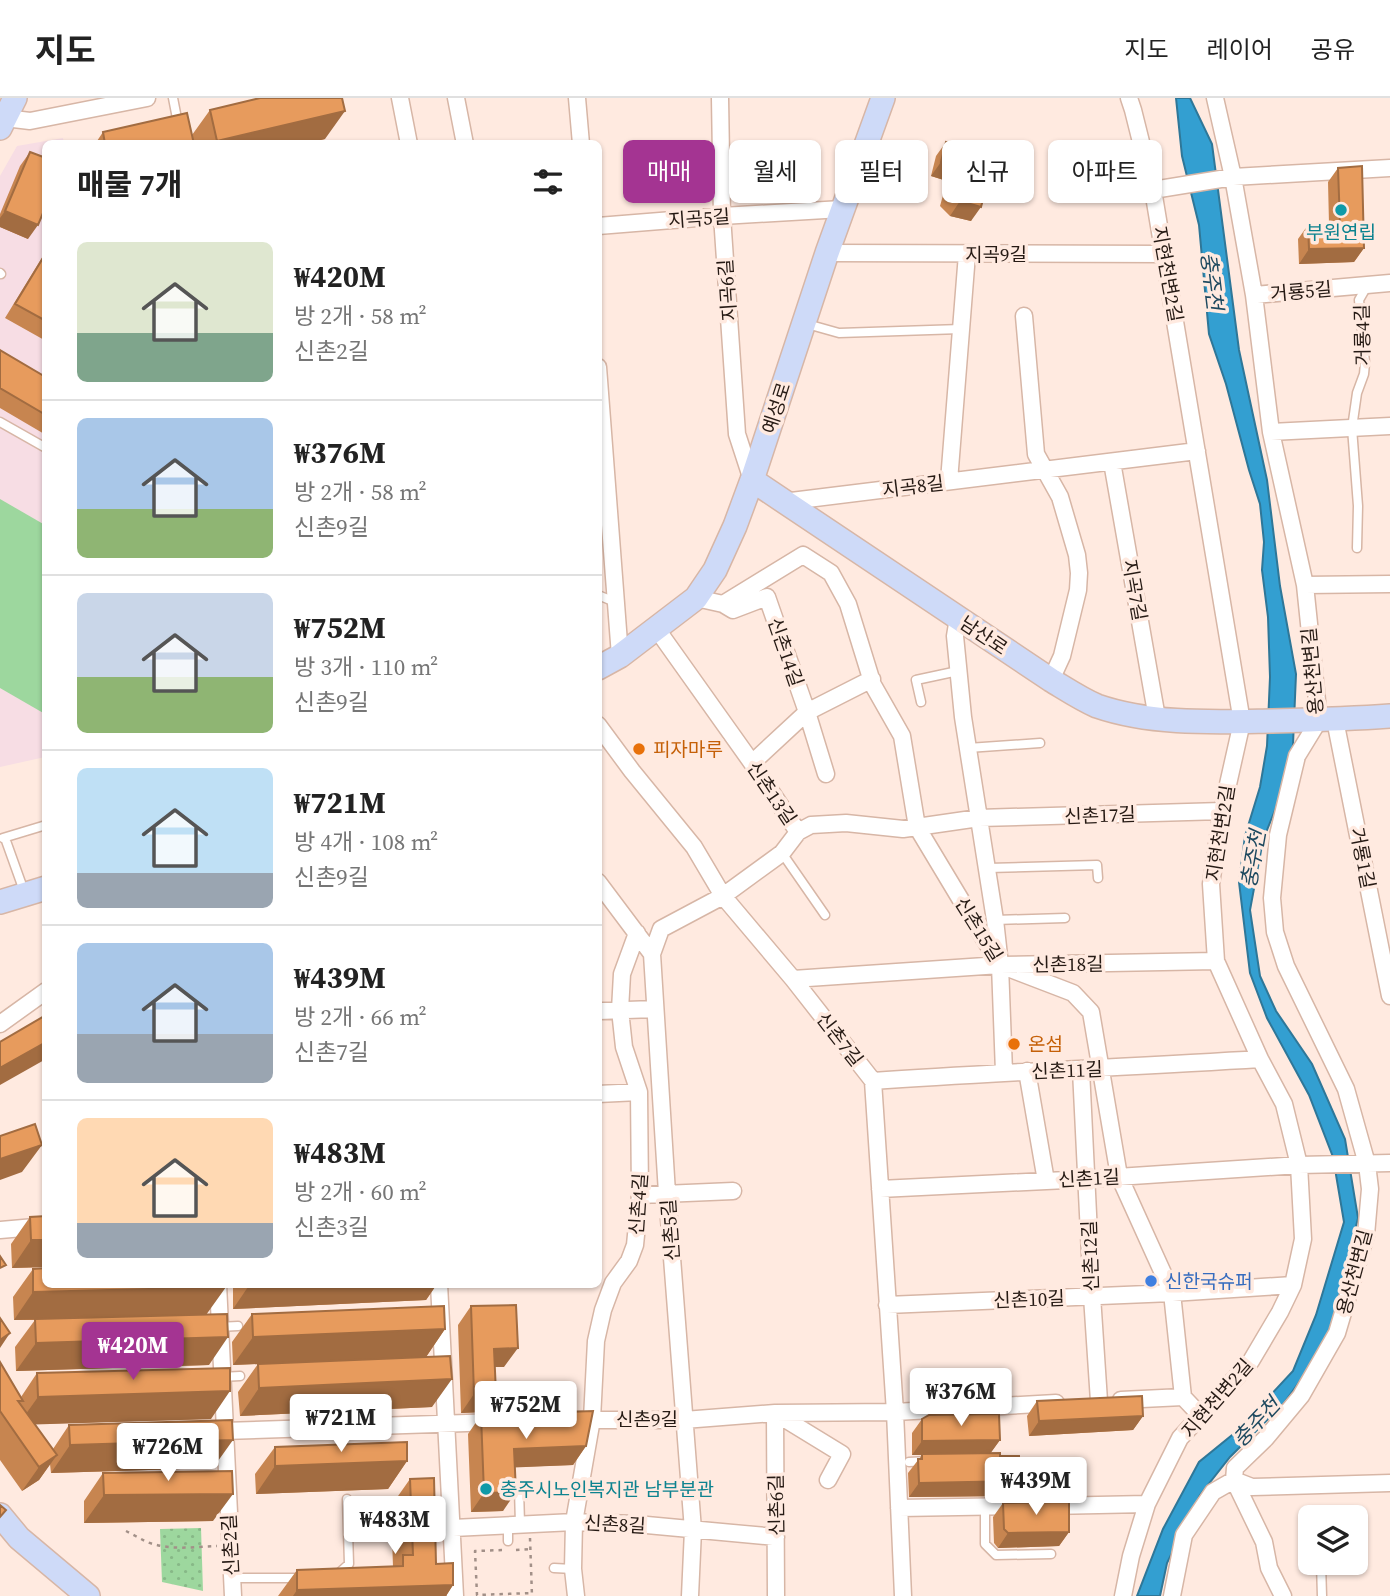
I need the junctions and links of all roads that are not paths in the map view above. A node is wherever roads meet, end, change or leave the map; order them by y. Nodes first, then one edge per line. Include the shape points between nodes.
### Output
1 (147, 98) edge
2 (173, 98) edge
3 (400, 98) edge
4 (456, 98) edge
5 (577, 98) edge
6 (720, 98) edge
7 (883, 98) edge
8 (1129, 98) edge
9 (1215, 98) edge
10 (7, 115) edge
11 (179, 127) junction
12 (169, 129) edge
13 (181, 140) edge
14 (408, 140) edge
15 (464, 140) edge
16 (581, 140) edge
17 (1140, 140) edge
18 (1390, 167) edge
19 (1233, 177) junction
20 (1162, 189) edge
21 (1155, 203) edge
22 (842, 209) junction
23 (722, 216) junction
24 (602, 226) edge
25 (827, 253) junction
26 (967, 254) junction
27 (1165, 254) junction
28 (1390, 283) edge
29 (1368, 285) junction
30 (1254, 295) junction
31 (1024, 316) dead end
32 (804, 323) junction
33 (961, 329) junction
34 (602, 419) edge
35 (0, 422) edge
36 (1390, 426) edge
37 (1352, 428) junction
38 (1271, 432) junction
39 (42, 446) edge
40 (1197, 451) junction
41 (1112, 462) junction
42 (1044, 470) junction
43 (752, 480) junction
44 (949, 481) junction
45 (783, 502) junction
46 (1357, 548) dead end
47 (1390, 584) edge
48 (1305, 585) junction
49 (602, 597) edge
50 (696, 598) junction
51 (616, 602) junction
52 (723, 604) junction
53 (958, 618) junction
54 (656, 628) junction
55 (620, 656) junction
56 (602, 666) edge
57 (958, 670) junction
58 (872, 679) junction
59 (1051, 680) junction
60 (921, 702) dead end
61 (807, 712) junction
62 (1390, 716) edge
63 (1157, 718) junction
64 (1327, 720) junction
65 (1242, 722) junction
66 (602, 730) edge
67 (1040, 743) dead end
68 (968, 748) junction
69 (752, 762) junction
70 (826, 774) dead end
71 (1222, 811) junction
72 (979, 818) junction
73 (42, 826) edge
74 (918, 827) junction
75 (798, 832) junction
76 (3, 838) edge
77 (782, 853) junction
78 (988, 868) junction
79 (1098, 878) dead end
80 (602, 887) edge
81 (35, 891) edge
82 (723, 896) junction
83 (0, 902) edge
84 (825, 915) dead end
85 (1065, 918) dead end
86 (995, 920) junction
87 (637, 933) junction
88 (652, 954) junction
89 (1216, 961) junction
90 (1000, 965) junction
91 (793, 979) junction
92 (42, 994) edge
93 (1390, 996) edge
94 (654, 1009) junction
95 (620, 1010) junction
96 (602, 1011) edge
97 (0, 1024) edge
98 (1260, 1059) junction
99 (1101, 1069) junction
100 (1081, 1070) junction
101 (1027, 1071) junction
102 (1004, 1072) junction
103 (873, 1081) junction
104 (639, 1092) junction
105 (602, 1094) edge
106 (1390, 1163) edge
107 (1367, 1164) junction
108 (1299, 1165) junction
109 (1119, 1177) junction
110 (1087, 1179) junction
111 (1046, 1181) junction
112 (880, 1189) junction
113 (733, 1191) dead end
114 (667, 1193) junction
115 (640, 1195) junction
116 (42, 1226) edge
117 (0, 1230) edge
118 (1293, 1285) junction
119 (218, 1288) edge
120 (439, 1288) edge
121 (1172, 1293) junction
122 (1092, 1296) junction
123 (887, 1305) junction
124 (238, 1326) dead end
125 (215, 1327) junction
126 (240, 1376) dead end
127 (217, 1377) junction
128 (1183, 1397) junction
129 (1086, 1401) junction
130 (895, 1412) junction
131 (775, 1413) junction
132 (1201, 1416) junction
133 (592, 1419) junction
134 (553, 1420) edge
135 (684, 1420) junction
136 (514, 1422) edge
137 (447, 1424) junction
138 (219, 1431) junction
139 (1010, 1460) edge
140 (934, 1461) edge
141 (909, 1462) dead end
142 (828, 1480) dead end
143 (1234, 1480) junction
144 (1390, 1483) edge
145 (519, 1489) edge
146 (347, 1499) dead end
147 (1147, 1504) junction
148 (1055, 1506) junction
149 (985, 1507) junction
150 (900, 1508) junction
151 (0, 1515) edge
152 (574, 1522) junction
153 (453, 1528) junction
154 (516, 1529) junction
155 (693, 1530) junction
156 (776, 1537) junction
157 (1051, 1554) dead end
158 (554, 1568) dead end
159 (573, 1569) junction
160 (335, 1575) edge
161 (1321, 1575) edge
162 (232, 1578) junction
163 (312, 1578) edge
164 (88, 1596) edge
165 (233, 1596) edge
166 (455, 1596) edge
167 (576, 1596) edge
168 (690, 1596) edge
169 (776, 1596) edge
170 (903, 1596) edge
171 (1124, 1596) edge
172 (1172, 1596) edge
173 (1283, 1596) edge
174 (1322, 1596) edge

1 - 10 street via 30,121
2 - 11 lane
3 - 14 street
4 - 15 street
5 - 16 street
6 - 23 street, 지곡6길
7 - 22 street, 예성로
8 - 17 street, 지현천변2길
9 - 19 street, 용산천변길
11 - 12 lane
11 - 13 lane
18 - 19 street
19 - 20 street
19 - 30 street, 용산천변길
21 - 27 street, 지현천변2길
22 - 23 street, 지곡5길
22 - 25 street, 예성로
23 - 24 street, 지곡5길
23 - 43 street, 지곡6길 via 737,434
25 - 26 street, 지곡9길
25 - 32 street, 예성로
26 - 27 street, 지곡9길
26 - 33 street
27 - 40 street, 지현천변2길
28 - 29 street, 거룡5길
29 - 30 street, 거룡5길
29 - 37 lane, 거룡4길 via 1359,300 1365,363
30 - 38 street, 용산천변길
31 - 42 street via 1036,454
32 - 33 lane via 839,333
32 - 43 street, 예성로
33 - 44 street
34 - 51 street
35 - 39 lane
36 - 37 street
37 - 38 street
37 - 46 lane, 거룡4길
38 - 48 street, 용산천변길
40 - 41 street, 지곡8길
40 - 65 street, 지현천변2길
41 - 42 street, 지곡8길
41 - 63 street, 지곡7길
42 - 44 street, 지곡8길
42 - 59 street via 1060,497 1079,573 1062,656
43 - 45 street, 남산로
43 - 50 street, 예성로 via 715,570
44 - 45 street, 지곡8길
45 - 53 street, 남산로
47 - 48 street
48 - 64 street, 용산천변길
49 - 51 lane
50 - 52 street
50 - 54 street, 예성로
51 - 55 street
52 - 58 street, 신촌15길 via 803,555 831,573 848,604
52 - 61 street, 신촌14길 via 733,610 767,597
53 - 57 street
53 - 59 street, 남산로
54 - 55 street, 예성로
54 - 69 street, 신촌13길
55 - 56 street, 예성로
57 - 60 lane via 916,680
57 - 68 street
58 - 61 street, 신촌14길
58 - 74 street, 신촌15길 via 902,736
59 - 63 street, 남산로 via 1099,706
61 - 69 street, 신촌14길
61 - 70 street, 신촌14길
62 - 64 street
63 - 65 street, 남산로
64 - 65 street, 남산로
64 - 93 street, 거룡1길
64 - 107 street, 용산천변길 via 1297,756 1278,835 1272,898 1275,932 1286,966 1346,1089
65 - 71 street, 지현천변2길
66 - 82 street, 신촌7길 via 694,847
67 - 68 lane
68 - 72 street
69 - 75 street, 신촌13길
71 - 72 street, 신촌17길
71 - 89 street, 지현천변2길 via 1211,884
72 - 74 street, 신촌17길
72 - 78 street
73 - 76 lane
74 - 75 street, 신촌17길 via 846,823 811,825
74 - 90 street, 신촌15길
75 - 77 street, 신촌13길
76 - 81 lane
77 - 82 street, 신촌13길
77 - 84 lane
78 - 79 lane via 1097,865
78 - 86 street
80 - 87 street
81 - 83 street
82 - 88 street, 신촌13길 via 661,929
82 - 91 street, 신촌7길
85 - 86 lane
86 - 90 street
87 - 88 street
87 - 95 street, 신촌4길 via 622,974
88 - 94 street, 신촌5길
89 - 90 street, 신촌18길
89 - 98 street, 지현천변2길
90 - 91 street, 신촌18길
90 - 99 street, 신촌15길 via 1073,993 1091,1012
90 - 102 street
91 - 103 street, 신촌7길
92 - 97 street
94 - 95 street
94 - 114 street, 신촌5길
95 - 96 street
95 - 104 street, 신촌4길 via 624,1046
98 - 99 street, 신촌11길
98 - 108 street, 지현천변2길 via 1283,1104
99 - 100 street, 신촌11길
99 - 109 street, 신촌15길
100 - 101 street, 신촌11길
100 - 110 street, 신촌12길
101 - 102 street, 신촌11길
101 - 111 street
102 - 103 street, 신촌11길
103 - 112 street, 신촌7길
104 - 105 street
104 - 115 street, 신촌4길
106 - 107 street, 신촌1길
107 - 108 street, 신촌1길
107 - 143 street, 용산천변길 via 1366,1235 1336,1333 1301,1396 1235,1468
108 - 109 street, 신촌1길
108 - 118 street, 지현천변2길 via 1303,1239
109 - 110 street, 신촌1길
109 - 121 street, 신촌15길
110 - 111 street, 신촌1길
110 - 122 street, 신촌12길
111 - 112 street, 신촌1길
112 - 123 street, 신촌7길
113 - 114 street
114 - 115 street
114 - 135 street, 신촌5길
115 - 133 street, 신촌4길 via 635,1245 613,1283 596,1341
116 - 117 street
118 - 121 street, 신촌10길
118 - 132 street, 지현천변2길 via 1251,1361
119 - 125 street, 신촌2길
120 - 137 street
121 - 122 street, 신촌10길
121 - 128 street, 신촌15길
122 - 123 street, 신촌10길
122 - 129 street, 신촌12길
123 - 130 street, 신촌7길
124 - 125 lane
125 - 127 street, 신촌2길
126 - 127 lane
127 - 138 street, 신촌2길
128 - 129 street, 신촌9길
128 - 132 street
129 - 130 street, 신촌9길
130 - 131 street, 신촌9길
130 - 150 street, 신촌7길
131 - 135 street, 신촌9길
131 - 142 street via 842,1454
131 - 156 street, 신촌6길
132 - 147 street, 지현천변2길 via 1180,1438
133 - 134 street, 신촌9길
133 - 135 street, 신촌9길
133 - 152 street, 신촌4길
135 - 155 street, 신촌5길
136 - 137 street
137 - 138 street
137 - 153 street
138 - 162 street, 신촌2길
139 - 148 lane
140 - 141 lane
143 - 144 street via 1252,1487
143 - 172 street, 용산천변길 via 1213,1492 1184,1535
143 - 173 street via 1264,1542 1269,1568
145 - 154 lane
146 - 160 lane via 349,1564
147 - 148 street
147 - 171 street, 지현천변2길
148 - 149 street
149 - 150 street
149 - 157 lane via 985,1544 996,1555
150 - 170 street, 신촌7길
151 - 164 street via 19,1538
152 - 154 street, 신촌8길
152 - 155 street, 신촌8길
152 - 159 street, 신촌4길
153 - 154 street, 신촌8길
153 - 166 street
155 - 156 street, 신촌8길
155 - 168 street, 신촌5길
156 - 169 street, 신촌6길
158 - 159 lane
159 - 167 street, 신촌4길
161 - 174 lane
162 - 163 lane
162 - 165 street, 신촌2길

